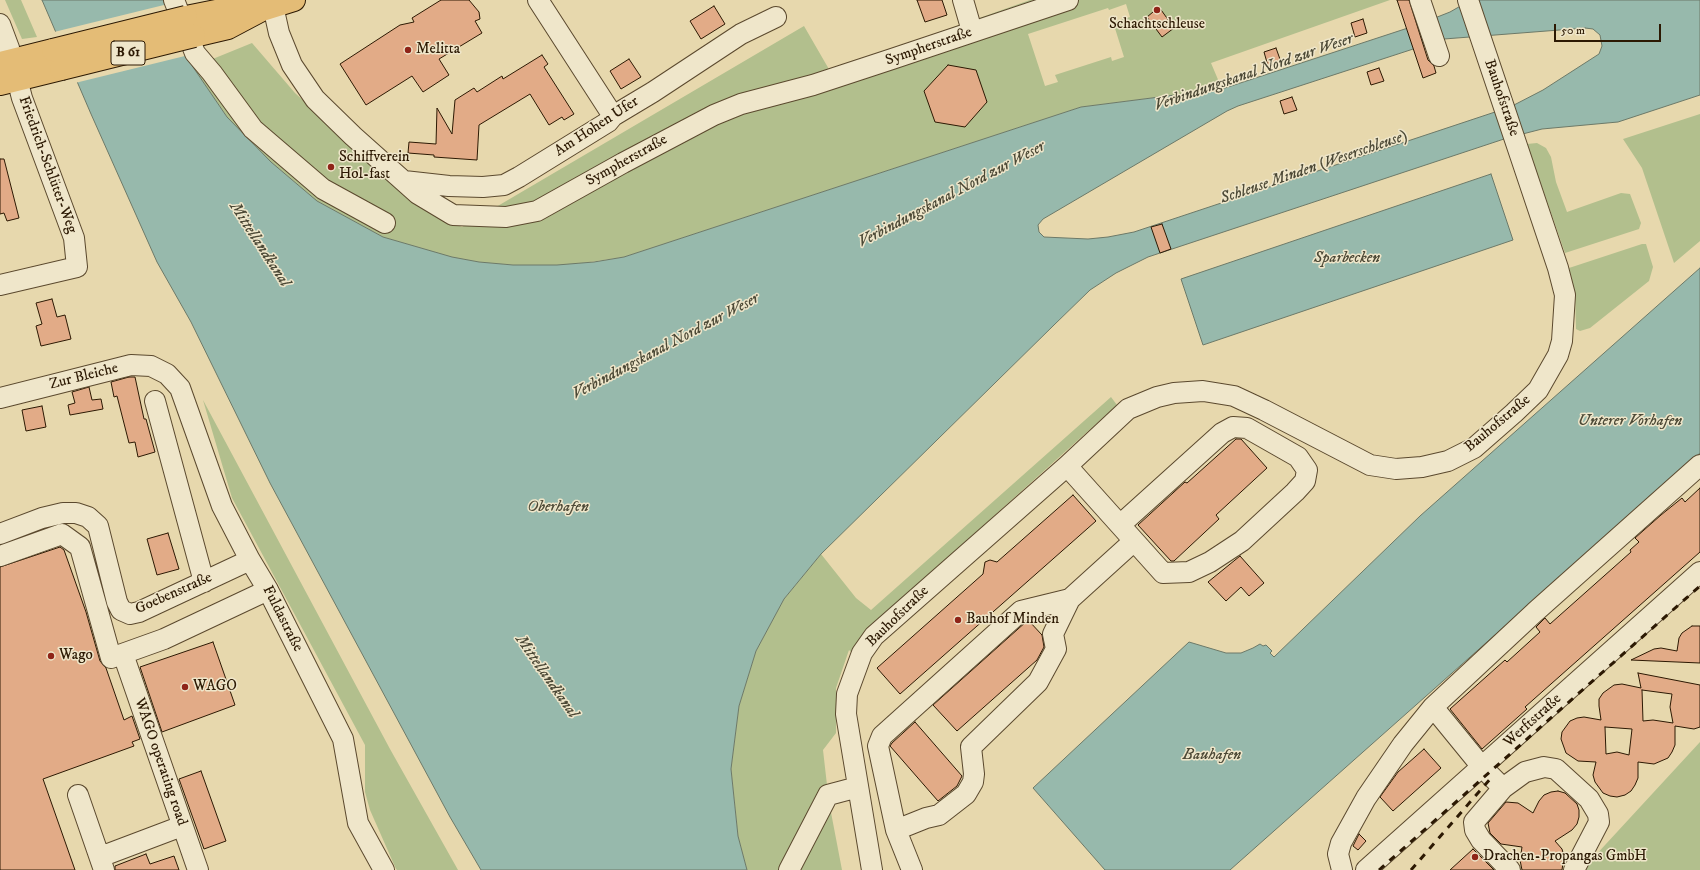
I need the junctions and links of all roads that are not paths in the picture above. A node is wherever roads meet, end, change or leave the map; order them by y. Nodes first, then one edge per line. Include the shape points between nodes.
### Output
1 (174, 0) edge
2 (294, 0) edge
3 (538, 0) edge
4 (963, 0) edge
5 (1068, 0) edge
6 (1468, 0) edge
7 (1422, 6) edge
8 (268, 8) junction
9 (222, 12) edge
10 (776, 17) dead end
11 (0, 24) edge
12 (972, 31) junction
13 (1439, 56) dead end
14 (7, 72) edge
15 (613, 116) junction
16 (404, 181) junction
17 (385, 223) dead end
18 (0, 285) edge
19 (167, 374) joint
20 (0, 398) edge
21 (155, 401) dead end
22 (1700, 465) edge
23 (1067, 466) junction
24 (1114, 518) junction
25 (0, 534) edge
26 (1134, 541) junction
27 (0, 556) edge
28 (250, 560) junction
29 (1700, 572) edge
30 (204, 582) junction
31 (268, 590) junction
32 (1070, 599) junction
33 (123, 654) junction
34 (1433, 707) junction
35 (1482, 767) junction
36 (858, 787) junction
37 (1503, 788) junction
38 (78, 794) dead end
39 (182, 826) junction
40 (896, 830) junction
41 (102, 864) edge
42 (198, 870) edge
43 (384, 870) edge
44 (789, 870) edge
45 (872, 870) edge
46 (912, 870) edge
47 (1342, 870) edge
48 (1366, 870) edge
49 (1510, 870) edge
50 (1574, 870) edge

1 - 17 street via 195,53 253,129 323,189
2 - 8 main road, B 61
3 - 15 street
4 - 12 street
5 - 12 street, Sympherstraße
6 - 23 street, Bauhofstraße via 1564,295 1564,336 1558,355 1538,390 1474,448 1448,462 1422,467 1396,469 1370,465 1234,396 1203,391 1157,396 1128,409
7 - 13 street
8 - 9 main road, B 61
8 - 16 street, Sympherstraße via 292,65 315,99
9 - 14 main road, B 61, bridge via 190,27
10 - 15 street, Am Hohen Ufer via 741,34
11 - 14 street
12 - 16 street, Sympherstraße via 892,60 741,104 714,115 537,211 506,217 453,215 418,194
14 - 18 street, Friedrich-Schlüter-Weg via 22,98 74,238 77,267
15 - 16 street, Am Hohen Ufer via 608,122 504,185 449,186
19 - 20 street, Zur Bleiche via 151,366 131,365
19 - 28 street, Fuldastraße via 180,388 222,506
21 - 30 street
22 - 34 street
23 - 24 street
23 - 36 street, Bauhofstraße via 874,636 862,653 847,694 846,714
24 - 26 street
24 - 26 street via 1233,427 1247,428 1298,457 1307,470 1305,481 1296,492 1242,541 1189,572 1163,573
25 - 30 street, Goebenstraße via 63,513 76,513 88,517 98,526 123,619
26 - 32 street
27 - 33 street via 62,534 80,547 111,658
28 - 30 street, Goebenstraße
28 - 31 street, Fuldastraße
29 - 35 street, Werftstraße
31 - 33 street via 164,639
31 - 43 street, Fuldastraße via 343,739 358,823
32 - 40 street via 1053,634 1056,649 1038,682 971,746 974,774 973,782 966,794 939,815
32 - 40 street via 1021,611 882,736 878,746
33 - 39 street, WAGO operating road
34 - 35 street
34 - 47 street via 1403,744 1366,798 1340,843 1338,854
35 - 37 street
35 - 48 street, Werftstraße
36 - 44 street via 828,795
36 - 45 street, Bauhofstraße
37 - 49 street via 1474,822 1481,840
37 - 50 street via 1525,772 1544,767 1556,769 1589,799 1598,814 1599,822
38 - 41 street
39 - 41 street
39 - 42 street, WAGO operating road
40 - 46 street

